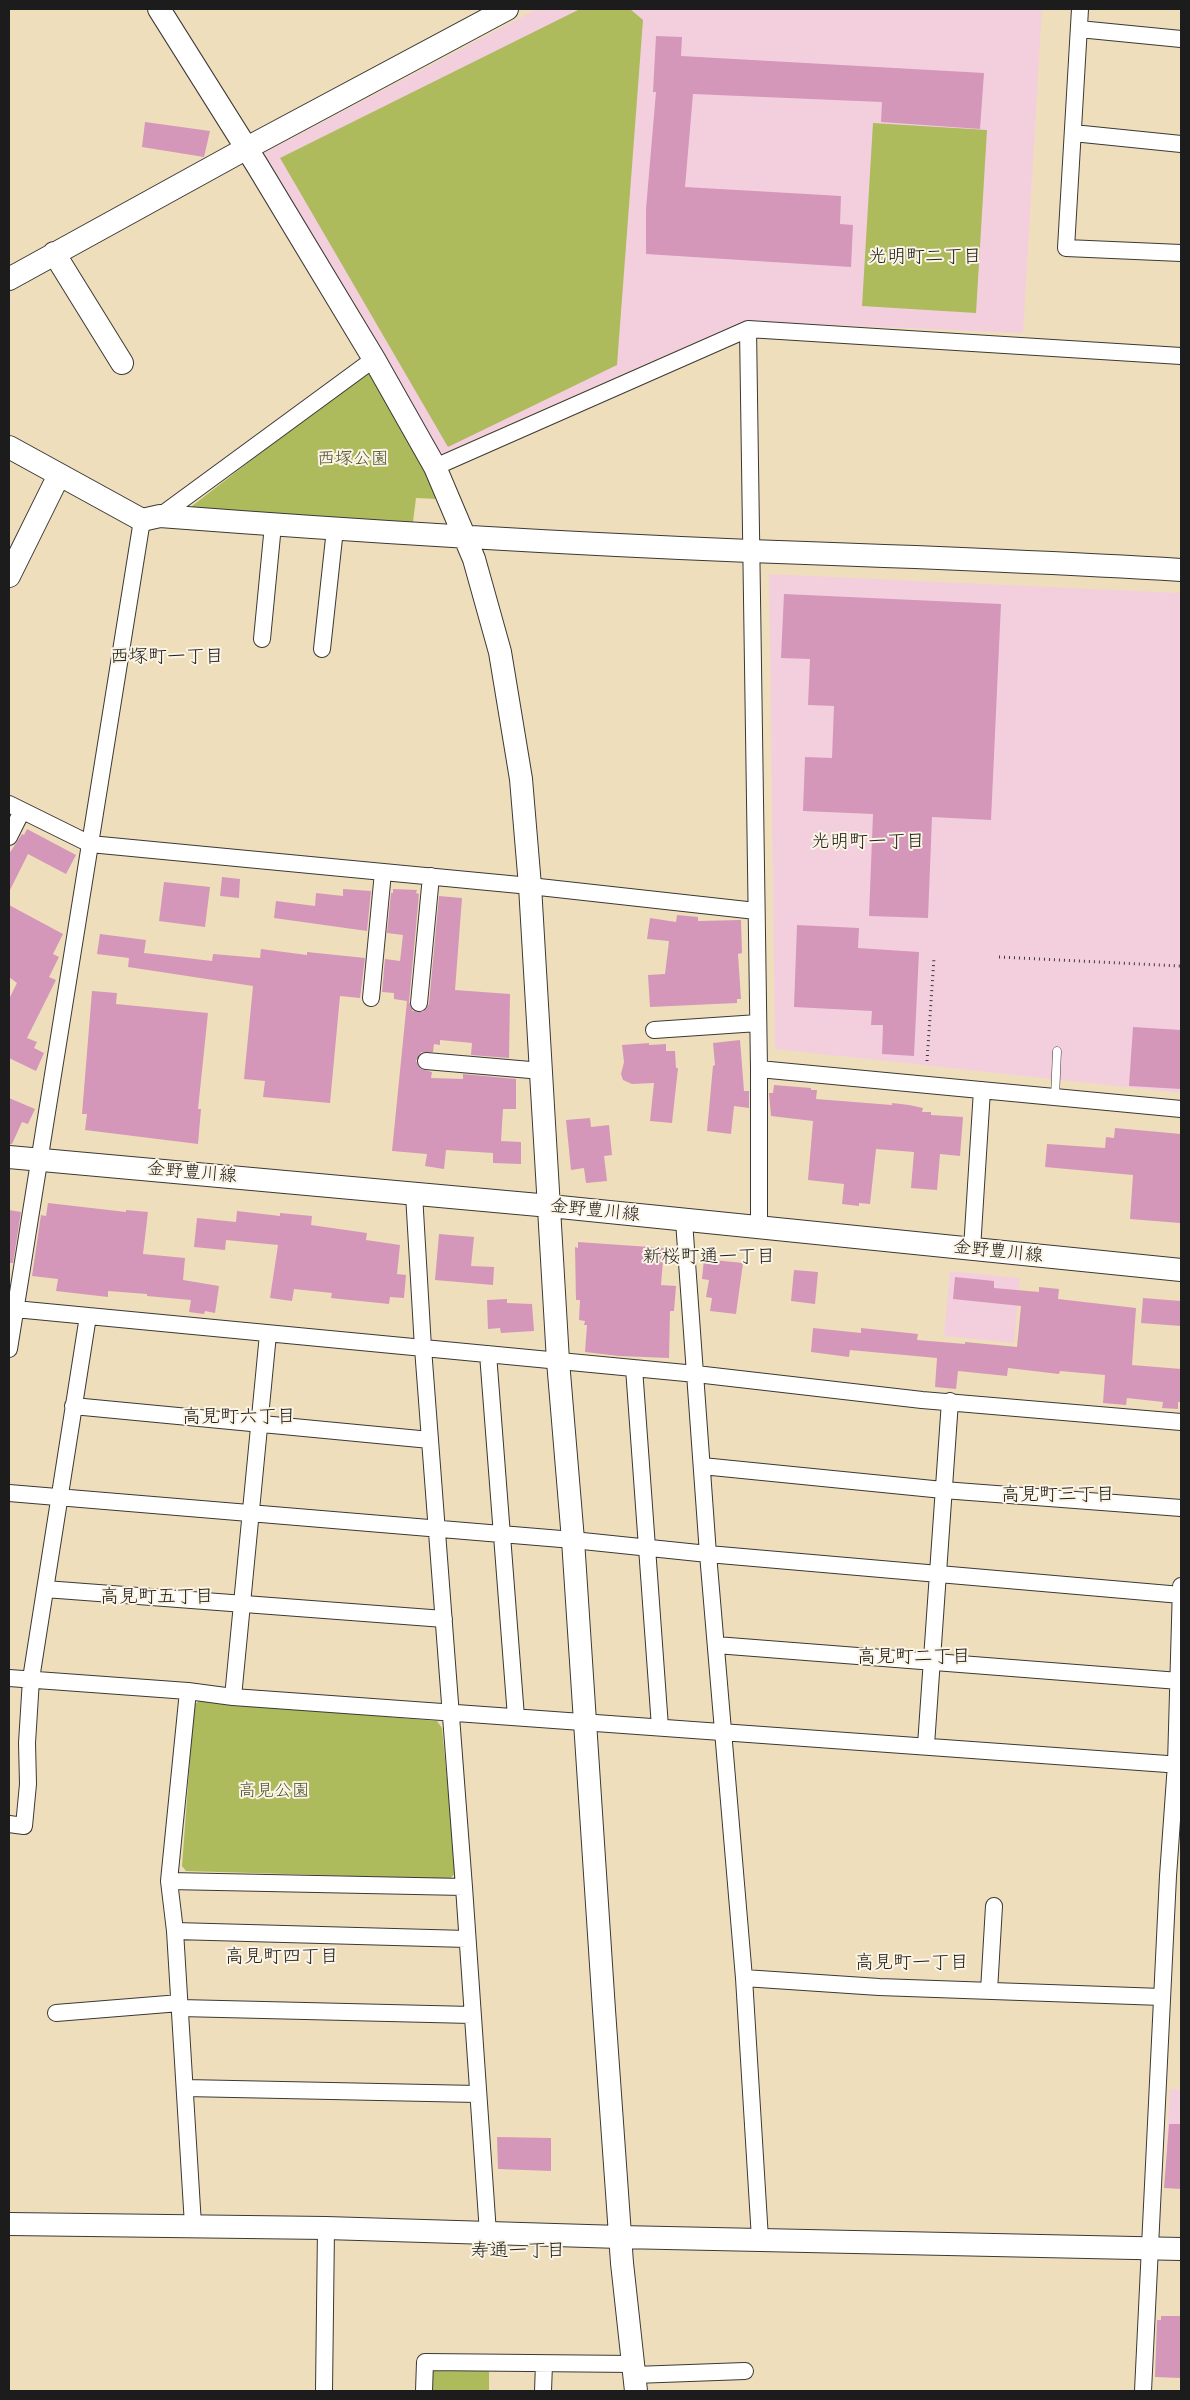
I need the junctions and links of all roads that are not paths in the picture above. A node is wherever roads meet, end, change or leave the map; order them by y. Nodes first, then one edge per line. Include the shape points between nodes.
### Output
1 (159, 9) edge
2 (507, 9) edge
3 (1080, 9) edge
4 (1079, 29) junction
5 (1181, 39) edge
6 (1072, 133) junction
7 (1181, 144) edge
8 (247, 148) junction
9 (54, 252) junction
10 (1181, 253) edge
11 (9, 279) edge
12 (748, 329) junction
13 (1181, 356) edge
14 (374, 359) junction
15 (122, 362) dead end
16 (9, 446) edge
17 (435, 468) junction
18 (59, 475) junction
19 (151, 518) junction
20 (273, 525) junction
21 (335, 528) junction
22 (465, 536) junction
23 (752, 551) junction
24 (1181, 570) edge
25 (9, 576) edge
26 (262, 639) dead end
27 (322, 649) dead end
28 (15, 808) edge
29 (9, 838) edge
30 (90, 844) junction
31 (382, 872) junction
32 (431, 876) junction
33 (530, 886) junction
34 (756, 911) junction
35 (371, 998) dead end
36 (420, 1003) dead end
37 (758, 1023) junction
38 (654, 1030) dead end
39 (1057, 1051) dead end
40 (426, 1061) dead end
41 (759, 1069) junction
42 (542, 1071) junction
43 (982, 1090) junction
44 (1055, 1097) junction
45 (1181, 1109) edge
46 (9, 1157) edge
47 (39, 1158) junction
48 (414, 1194) junction
49 (550, 1206) junction
50 (684, 1221) junction
51 (759, 1228) junction
52 (972, 1249) junction
53 (1181, 1270) edge
54 (15, 1309) junction
55 (88, 1316) junction
56 (268, 1334) junction
57 (10, 1341) edge
58 (423, 1348) junction
59 (488, 1354) junction
60 (558, 1361) junction
61 (634, 1368) junction
62 (696, 1374) junction
63 (950, 1402) junction
64 (73, 1406) junction
65 (1181, 1422) edge
66 (258, 1424) junction
67 (430, 1440) junction
68 (702, 1466) junction
69 (943, 1490) junction
70 (9, 1493) edge
71 (59, 1498) junction
72 (1181, 1508) edge
73 (251, 1513) junction
74 (438, 1530) junction
75 (502, 1535) junction
76 (573, 1540) junction
77 (648, 1549) junction
78 (708, 1554) junction
79 (937, 1575) junction
80 (45, 1589) junction
81 (1181, 1592) edge
82 (242, 1604) junction
83 (444, 1619) junction
84 (716, 1645) junction
85 (931, 1661) junction
86 (9, 1678) edge
87 (31, 1679) junction
88 (1179, 1681) junction
89 (188, 1691) junction
90 (233, 1697) junction
91 (450, 1712) junction
92 (516, 1717) junction
93 (585, 1723) junction
94 (660, 1727) junction
95 (723, 1731) junction
96 (926, 1745) junction
97 (1178, 1765) edge
98 (9, 1824) edge
99 (169, 1882) junction
100 (464, 1887) junction
101 (994, 1906) dead end
102 (175, 1931) junction
103 (467, 1939) junction
104 (744, 1978) junction
105 (989, 1991) junction
106 (1162, 1996) junction
107 (180, 2005) junction
108 (56, 2013) dead end
109 (472, 2015) junction
110 (185, 2088) junction
111 (477, 2094) junction
112 (9, 2224) edge
113 (193, 2225) junction
114 (326, 2228) junction
115 (488, 2233) junction
116 (620, 2237) junction
117 (760, 2239) junction
118 (1150, 2248) junction
119 (1181, 2249) edge
120 (544, 2364) junction
121 (745, 2370) dead end
122 (635, 2377) edge
123 (324, 2391) edge
124 (424, 2391) edge
125 (543, 2391) edge
126 (1142, 2391) edge

1 - 8 street
2 - 8 street
3 - 4 street
4 - 5 street
4 - 6 street
6 - 7 street
6 - 10 street via 1066,248
8 - 9 street
8 - 14 street
9 - 11 street
9 - 15 street
12 - 13 street
12 - 17 street
12 - 23 street
14 - 17 street
14 - 19 street
16 - 18 street
17 - 22 street
18 - 19 street
18 - 25 street
19 - 20 street
19 - 30 street
20 - 21 street
20 - 26 street
21 - 22 street
21 - 27 street
22 - 23 street
22 - 33 street via 500,652 521,779
23 - 24 street via 1040,561
23 - 34 street
28 - 29 street
28 - 30 street
30 - 31 street
30 - 47 street
31 - 32 street
31 - 35 street
32 - 33 street
32 - 36 street
33 - 34 street
33 - 42 street
34 - 37 street
37 - 38 street
37 - 41 street
39 - 44 lane
40 - 42 street
41 - 43 street
41 - 51 street
42 - 49 street
43 - 44 street
43 - 52 street
44 - 45 street
46 - 47 street, 金野豊川線
47 - 48 street, 金野豊川線
47 - 54 street
48 - 49 street, 金野豊川線
48 - 58 street
49 - 50 street, 金野豊川線
49 - 60 street
50 - 51 street, 金野豊川線
50 - 62 street
51 - 52 street, 金野豊川線
52 - 53 street, 金野豊川線
54 - 55 street
54 - 57 street
55 - 56 street
55 - 64 street
56 - 58 street
56 - 66 street
58 - 59 street
58 - 67 street
59 - 60 street
59 - 75 street
60 - 61 street
60 - 76 street
61 - 62 street
61 - 77 street
62 - 63 street
62 - 68 street
63 - 65 street
63 - 69 street
64 - 66 street
64 - 71 street
66 - 67 street
66 - 73 street
67 - 74 street
68 - 69 street
68 - 78 street
69 - 72 street
69 - 79 street
70 - 71 street
71 - 73 street
71 - 80 street
73 - 74 street
73 - 82 street
74 - 75 street
74 - 83 street
75 - 76 street
75 - 92 street
76 - 77 street
76 - 93 street
77 - 78 street
77 - 94 street
78 - 79 street
78 - 84 street
79 - 81 street
79 - 85 street
80 - 82 street
80 - 87 street
81 - 88 street
82 - 83 street
82 - 90 street
83 - 91 street
84 - 85 street
84 - 95 street
85 - 88 street
85 - 96 street
86 - 87 street
87 - 89 street
87 - 98 street via 24,1826
88 - 97 street
89 - 90 street
89 - 99 street
90 - 91 street
91 - 92 street
91 - 100 street
92 - 93 street
93 - 94 street
93 - 116 street
94 - 95 street
95 - 96 street
95 - 104 street
96 - 97 street
97 - 106 street
99 - 100 street
99 - 102 street
100 - 103 street
101 - 105 street
102 - 103 street
102 - 107 street
103 - 109 street
104 - 105 street
104 - 117 street
105 - 106 street
106 - 118 street
107 - 108 street
107 - 109 street
107 - 110 street
109 - 111 street
110 - 111 street
110 - 113 street
111 - 115 street
112 - 113 street
113 - 114 street
114 - 115 street
114 - 123 street
115 - 116 street
116 - 117 street
116 - 122 street
117 - 118 street
118 - 119 street
118 - 126 street
120 - 122 street
120 - 124 street via 424,2362
120 - 125 street
121 - 122 street

